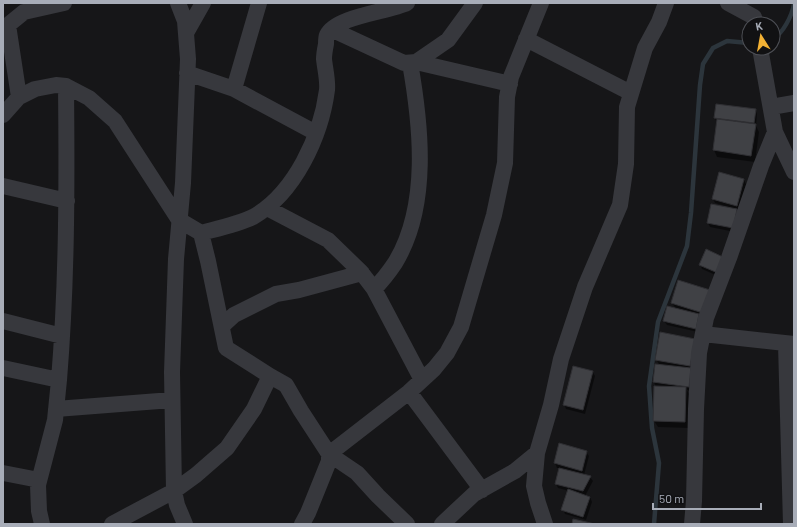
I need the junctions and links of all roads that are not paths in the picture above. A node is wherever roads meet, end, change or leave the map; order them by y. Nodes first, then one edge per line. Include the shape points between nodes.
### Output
1 (64, 3) edge
2 (178, 3) edge
3 (203, 3) edge
4 (259, 3) edge
5 (407, 3) edge
6 (475, 3) edge
7 (541, 3) edge
8 (666, 3) edge
9 (728, 3) edge
10 (754, 15) edge
11 (332, 30) junction
12 (186, 33) junction
13 (526, 39) junction
14 (762, 56) edge
15 (413, 62) junction
16 (187, 73) junction
17 (510, 84) junction
18 (66, 86) junction
19 (234, 89) junction
20 (631, 93) junction
21 (19, 97) junction
22 (794, 103) edge
23 (771, 107) junction
24 (3, 115) edge
25 (775, 132) junction
26 (316, 133) junction
27 (794, 172) edge
28 (3, 186) edge
29 (67, 201) junction
30 (267, 208) junction
31 (179, 220) junction
32 (201, 233) junction
33 (362, 273) junction
34 (374, 289) junction
35 (3, 321) edge
36 (222, 326) junction
37 (703, 334) junction
38 (62, 336) junction
39 (790, 344) edge
40 (3, 368) edge
41 (270, 376) junction
42 (59, 380) junction
43 (422, 380) junction
44 (409, 392) junction
45 (791, 396) edge
46 (172, 400) junction
47 (56, 410) junction
48 (537, 453) junction
49 (329, 454) junction
50 (3, 473) edge
51 (39, 480) junction
52 (482, 490) junction
53 (174, 491) junction
54 (42, 524) edge
55 (112, 524) edge
56 (185, 524) edge
57 (302, 524) edge
58 (407, 524) edge
59 (442, 524) edge
60 (545, 524) edge
61 (692, 524) edge
62 (791, 524) edge

1 - 21 street via 24,12 8,25
2 - 12 street via 185,21
3 - 12 street
4 - 19 street
5 - 11 street via 356,17 337,25
6 - 15 street via 448,40
7 - 13 street
8 - 20 street via 660,22 645,48
9 - 10 street
11 - 15 street via 404,63
11 - 26 street via 327,35 324,58 327,88
12 - 16 street
13 - 17 street
13 - 20 street
14 - 23 street
15 - 17 street
15 - 34 street via 420,156 416,205 408,236 396,262
16 - 19 street
16 - 31 street
17 - 43 street via 507,97 505,163 490,230 461,327 447,353
18 - 21 street via 35,89
18 - 29 street
18 - 31 street via 89,98 115,121
19 - 26 street
20 - 48 street via 627,107 626,164 620,205 585,287 561,359
21 - 24 street
22 - 23 street
23 - 25 street
25 - 27 street
25 - 37 street via 706,318
26 - 30 street via 296,174
28 - 29 street
29 - 38 street
30 - 32 street via 251,218
30 - 33 street via 328,240
31 - 32 street
31 - 46 street
32 - 36 street
33 - 34 street
33 - 36 street via 276,294 234,315
34 - 43 street
35 - 38 street
36 - 41 street via 226,348
37 - 39 street
37 - 61 street via 699,353
38 - 42 street
39 - 45 street
40 - 42 street
41 - 49 street via 286,385
41 - 53 street via 254,409 226,448
42 - 47 street
43 - 44 street
44 - 49 street
44 - 52 street
45 - 62 street
46 - 47 street
46 - 53 street
47 - 51 street
48 - 52 street via 515,471
48 - 60 street via 534,486
49 - 57 street via 329,461
49 - 58 street via 357,473
50 - 51 street
51 - 54 street
52 - 59 street via 474,494
53 - 55 street
53 - 56 street

